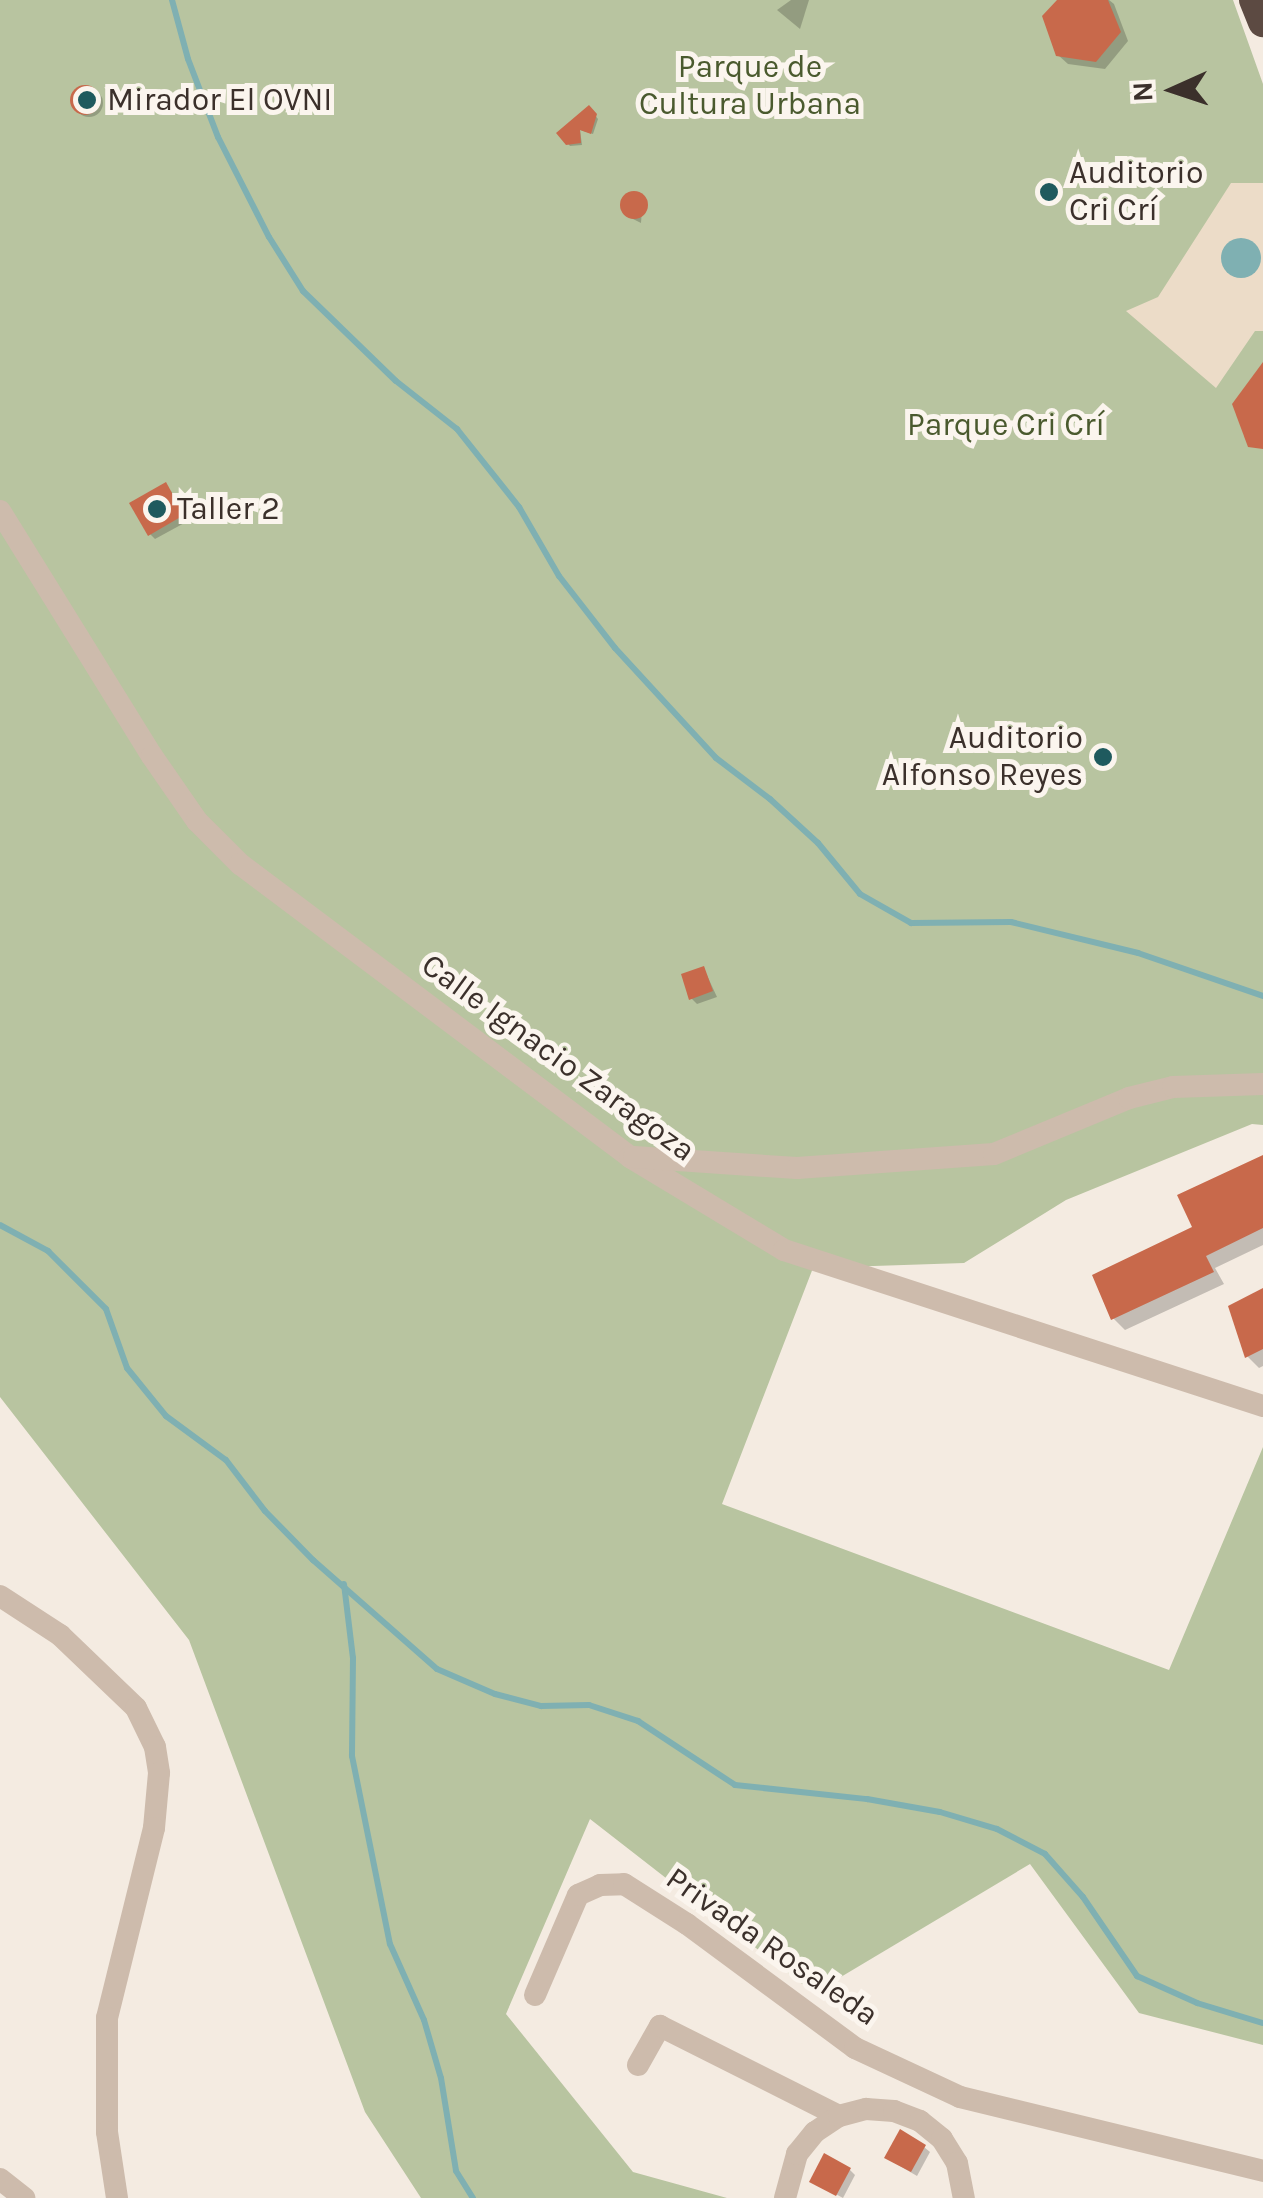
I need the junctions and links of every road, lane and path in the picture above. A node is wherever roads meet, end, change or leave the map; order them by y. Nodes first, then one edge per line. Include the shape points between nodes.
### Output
1 (1254, 0) edge
2 (1263, 22) edge
3 (0, 511) edge
4 (1263, 1084) edge
5 (630, 1157) junction
6 (1263, 1406) edge
7 (0, 1596) edge
8 (535, 1995) dead end
9 (638, 2065) dead end
10 (960, 2097) junction
11 (838, 2116) junction
12 (942, 2139) junction
13 (1263, 2171) edge
14 (0, 2179) edge
15 (24, 2198) edge
16 (117, 2198) edge
17 (785, 2198) edge
18 (964, 2198) edge

1 - 2 highway
3 - 5 street, Calle Ignacio Zaragoza via 197,821 240,864
4 - 5 street via 1159,1090 994,1154 797,1168
5 - 6 street, Calle Ignacio Zaragoza via 784,1250
7 - 16 street via 60,1636 136,1708 155,1747 154,1828 107,2018 107,2132
8 - 10 street, Privada Rosaleda via 578,1895 624,1884 855,2048
9 - 11 street via 660,2026
10 - 12 street
10 - 13 street, Privada Rosaleda
11 - 12 street via 894,2111
11 - 17 street via 796,2154
12 - 18 street via 958,2163
14 - 15 street

